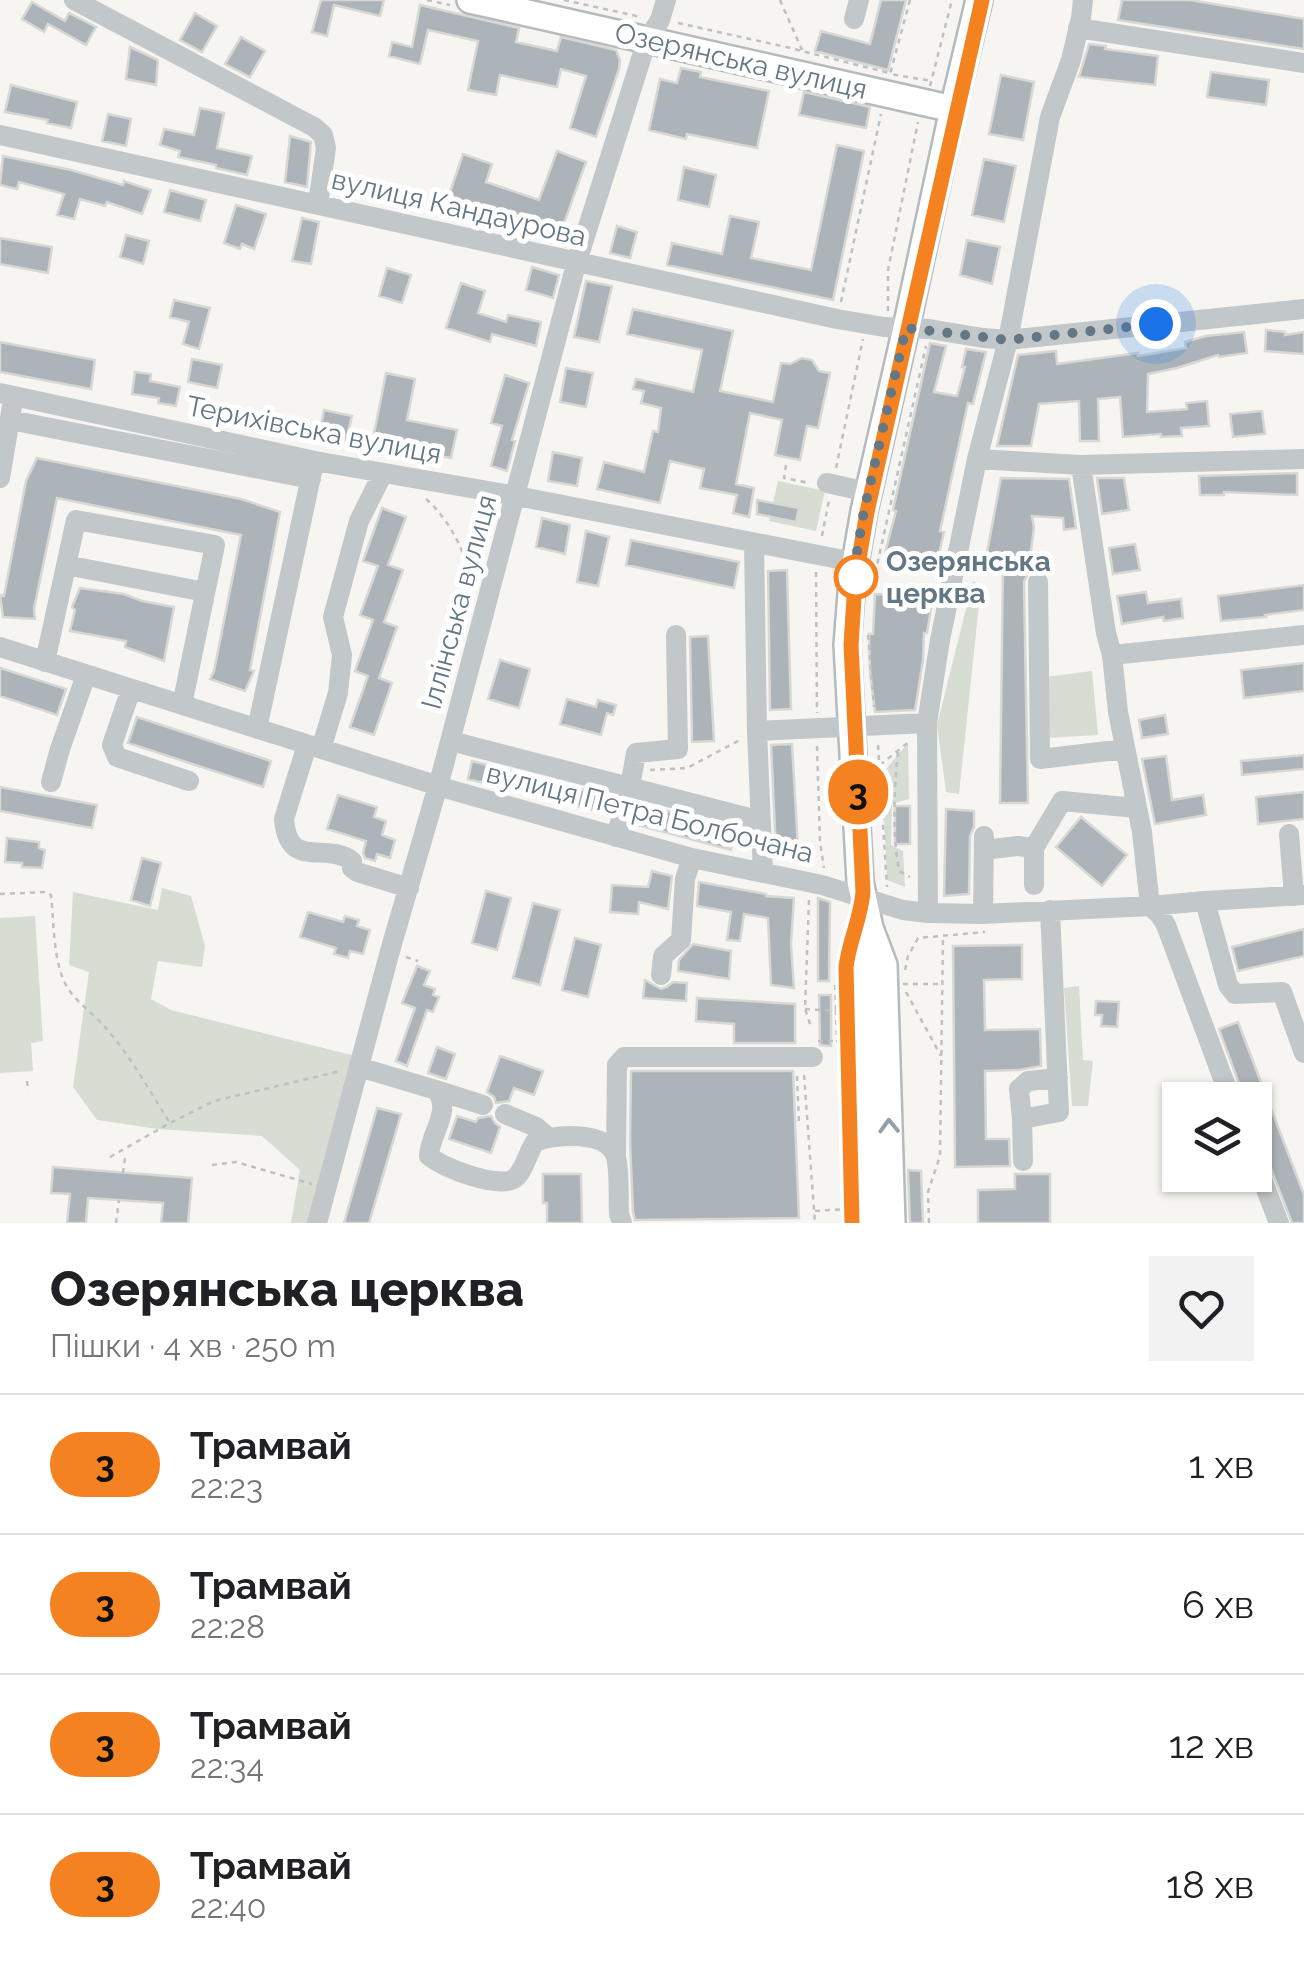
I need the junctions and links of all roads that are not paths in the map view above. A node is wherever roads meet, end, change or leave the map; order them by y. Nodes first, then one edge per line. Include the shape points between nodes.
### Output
1 (74, 0) edge
2 (470, 0) edge
3 (979, 0) edge
4 (1083, 0) edge
5 (663, 18) edge
6 (1078, 28) junction
7 (1304, 62) edge
8 (953, 109) junction
9 (0, 135) edge
10 (318, 204) junction
11 (577, 262) junction
12 (1304, 309) edge
13 (907, 328) junction
14 (1008, 340) junction
15 (7, 395) edge
16 (10, 420) junction
17 (976, 459) junction
18 (1304, 460) edge
19 (1081, 465) junction
20 (313, 470) junction
21 (383, 473) junction
22 (0, 478) edge
23 (830, 485) road end
24 (868, 492) junction
25 (517, 496) junction
26 (754, 543) junction
27 (854, 562) junction
28 (66, 566) junction
29 (1038, 582) dead end
30 (205, 592) junction
31 (1304, 635) edge
32 (676, 636) dead end
33 (0, 648) edge
34 (1112, 654) junction
35 (44, 662) junction
36 (86, 675) junction
37 (130, 689) junction
38 (182, 705) junction
39 (863, 723) junction
40 (928, 723) junction
41 (257, 729) junction
42 (756, 731) junction
43 (450, 741) junction
44 (314, 747) junction
45 (1125, 749) junction
46 (632, 779) junction
47 (189, 780) dead end
48 (51, 782) dead end
49 (438, 786) junction
50 (1137, 808) junction
51 (761, 821) junction
52 (1290, 834) dead end
53 (616, 836) junction
54 (1034, 848) junction
55 (692, 858) junction
56 (764, 873) junction
57 (1034, 885) dead end
58 (409, 888) junction
59 (875, 893) junction
60 (1299, 896) edge
61 (1205, 901) junction
62 (1150, 906) junction
63 (1050, 910) junction
64 (928, 913) junction
65 (983, 914) junction
66 (870, 928) junction
67 (662, 975) dead end
68 (1304, 986) edge
69 (1282, 992) junction
70 (1304, 1053) edge
71 (808, 1066) road end
72 (360, 1067) junction
73 (1058, 1078) junction
74 (1224, 1082) edge
75 (436, 1090) junction
76 (483, 1106) dead end
77 (505, 1114) dead end
78 (1022, 1119) junction
79 (548, 1137) junction
80 (616, 1156) junction
81 (1023, 1161) dead end
82 (1267, 1192) edge
83 (859, 1216) edge
84 (317, 1223) edge
85 (622, 1223) edge
86 (892, 1223) edge
87 (1279, 1223) edge

1 - 10 street via 314,127 326,148
2 - 5 main road, Озерянська вулиця
3 - 8 main road
4 - 6 street
5 - 8 main road, Озерянська вулиця via 927,91
5 - 11 street, Іллінська вулиця
6 - 7 street
6 - 14 street via 1050,116
8 - 13 main road
9 - 10 street, вулиця Кандаурова
10 - 11 street, вулиця Кандаурова
11 - 13 street, вулиця Кандаурова
11 - 25 street, Іллінська вулиця
12 - 14 street, вулиця Кандаурова
13 - 14 street, вулиця Кандаурова
13 - 24 main road
14 - 17 street
15 - 16 street
15 - 20 street, Терихівська вулиця
16 - 20 street
16 - 22 street
17 - 19 street
17 - 40 street
18 - 19 street
19 - 34 street
20 - 21 street, Терихівська вулиця
20 - 41 street
21 - 25 street, Терихівська вулиця
21 - 44 street via 359,521 333,617 342,656 338,693
23 - 24 street
24 - 27 main road
25 - 26 street, Терихівська вулиця
25 - 43 street, Іллінська вулиця
26 - 27 street, Терихівська вулиця
26 - 42 street
27 - 39 main road via 847,645
28 - 30 street
28 - 30 street via 76,520 214,545
28 - 35 street
29 - 45 street via 1040,758
30 - 38 street
31 - 34 street
32 - 46 street via 678,749 636,753
33 - 35 street, вулиця Петра Болбочана
34 - 45 street
35 - 36 street, вулиця Петра Болбочана
36 - 37 street, вулиця Петра Болбочана
36 - 48 street
37 - 38 street, вулиця Петра Болбочана
37 - 47 street via 112,745 117,757
38 - 41 street, вулиця Петра Болбочана
39 - 40 street
39 - 42 street
39 - 59 main road via 860,881
40 - 64 street
41 - 44 street, вулиця Петра Болбочана
42 - 51 street
43 - 46 street
43 - 49 street, Іллінська вулиця
44 - 49 street, вулиця Петра Болбочана
44 - 58 street via 284,819 290,842 300,851 345,856 356,872
45 - 50 street
46 - 51 street
46 - 53 street
49 - 53 street, вулиця Петра Болбочана
49 - 58 street, Іллінська вулиця
50 - 54 street via 1062,801
50 - 62 street
51 - 56 street
52 - 60 street
53 - 55 street, вулиця Петра Болбочана
54 - 57 street
54 - 65 street via 984,843
55 - 56 street, вулиця Петра Болбочана
55 - 67 street via 681,940 663,956
56 - 59 street, вулиця Петра Болбочана
58 - 72 street, Іллінська вулиця
59 - 64 street, вулиця Петра Болбочана via 903,910
59 - 66 main road
60 - 61 street, вулиця Петра Болбочана
61 - 62 street, вулиця Петра Болбочана
61 - 69 street via 1235,994
62 - 63 street, вулиця Петра Болбочана
62 - 74 street via 1166,925
63 - 65 street, вулиця Петра Болбочана
63 - 73 street
64 - 65 street, вулиця Петра Болбочана
66 - 83 main road via 860,964
86 -> 66 main road via 884,965
68 - 69 street
69 - 70 street
71 - 80 street via 624,1057 616,1065
72 - 75 street
72 - 84 street, Іллінська вулиця
73 - 78 street via 1059,1112
73 - 78 street via 1028,1081 1019,1089
75 - 76 street
75 - 79 street via 443,1110 429,1156 436,1162 500,1183 519,1174 535,1142
77 - 79 street
78 - 81 street
79 - 80 street via 592,1137
80 - 85 street
82 - 87 street

